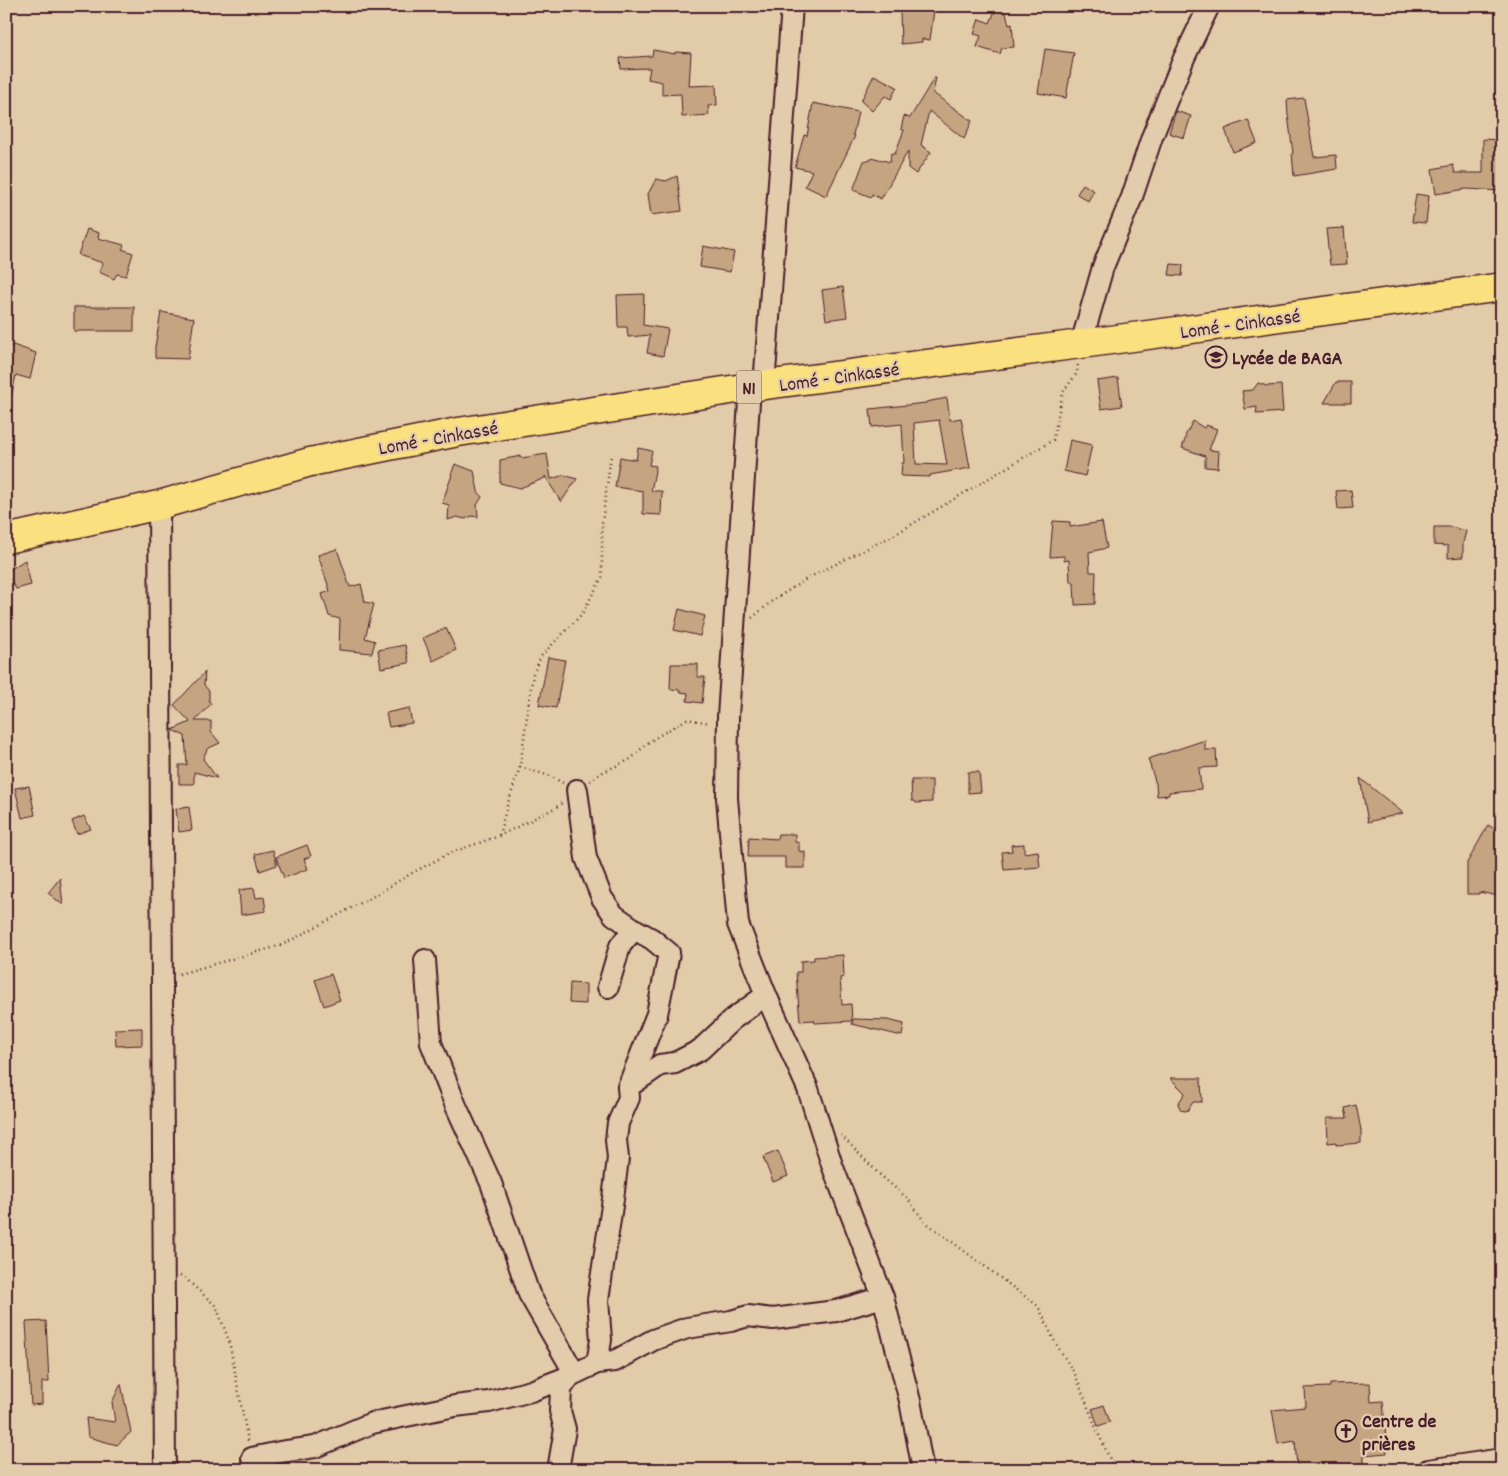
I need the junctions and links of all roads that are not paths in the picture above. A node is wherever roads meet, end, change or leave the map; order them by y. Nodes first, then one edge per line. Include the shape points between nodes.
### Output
1 (792, 6) edge
2 (1209, 6) edge
3 (1502, 287) edge
4 (1081, 344) junction
5 (757, 386) junction
6 (159, 505) junction
7 (6, 539) edge
8 (578, 790) road end
9 (634, 929) junction
10 (425, 960) dead end
11 (608, 987) dead end
12 (766, 996) junction
13 (628, 1087) junction
14 (883, 1297) junction
15 (597, 1362) junction
16 (570, 1376) junction
17 (252, 1458) road end
18 (1502, 1458) edge
19 (165, 1470) edge
20 (558, 1470) edge
21 (924, 1470) edge
22 (1428, 1470) edge

1 - 5 street
2 - 4 street via 1152,137 1103,267
3 - 4 highway, Lomé - Cinkassé / N1
4 - 5 highway, Lomé - Cinkassé / N1
5 - 6 highway, Lomé - Cinkassé / N1 via 382,446 310,462
5 - 12 street via 733,633 727,798 738,924
6 - 7 highway, Lomé - Cinkassé / N1
6 - 19 street
8 - 9 street via 586,858 602,898 614,915
9 - 11 street via 620,946
9 - 13 street via 669,953 657,1014
10 - 16 street via 431,1043 491,1183 529,1294 571,1367
12 - 13 street via 733,1019 700,1050 675,1063 660,1065
12 - 14 street via 808,1090 832,1165
13 - 15 street via 629,1098 618,1123 616,1140 618,1158 614,1199 598,1300 600,1340
14 - 15 street via 836,1311 773,1319 748,1316 687,1328 653,1340 615,1361
14 - 21 street
15 - 16 street
16 - 17 street via 532,1391 489,1402 372,1423 315,1447
16 - 20 street via 561,1389 560,1411 564,1429
18 - 22 street

